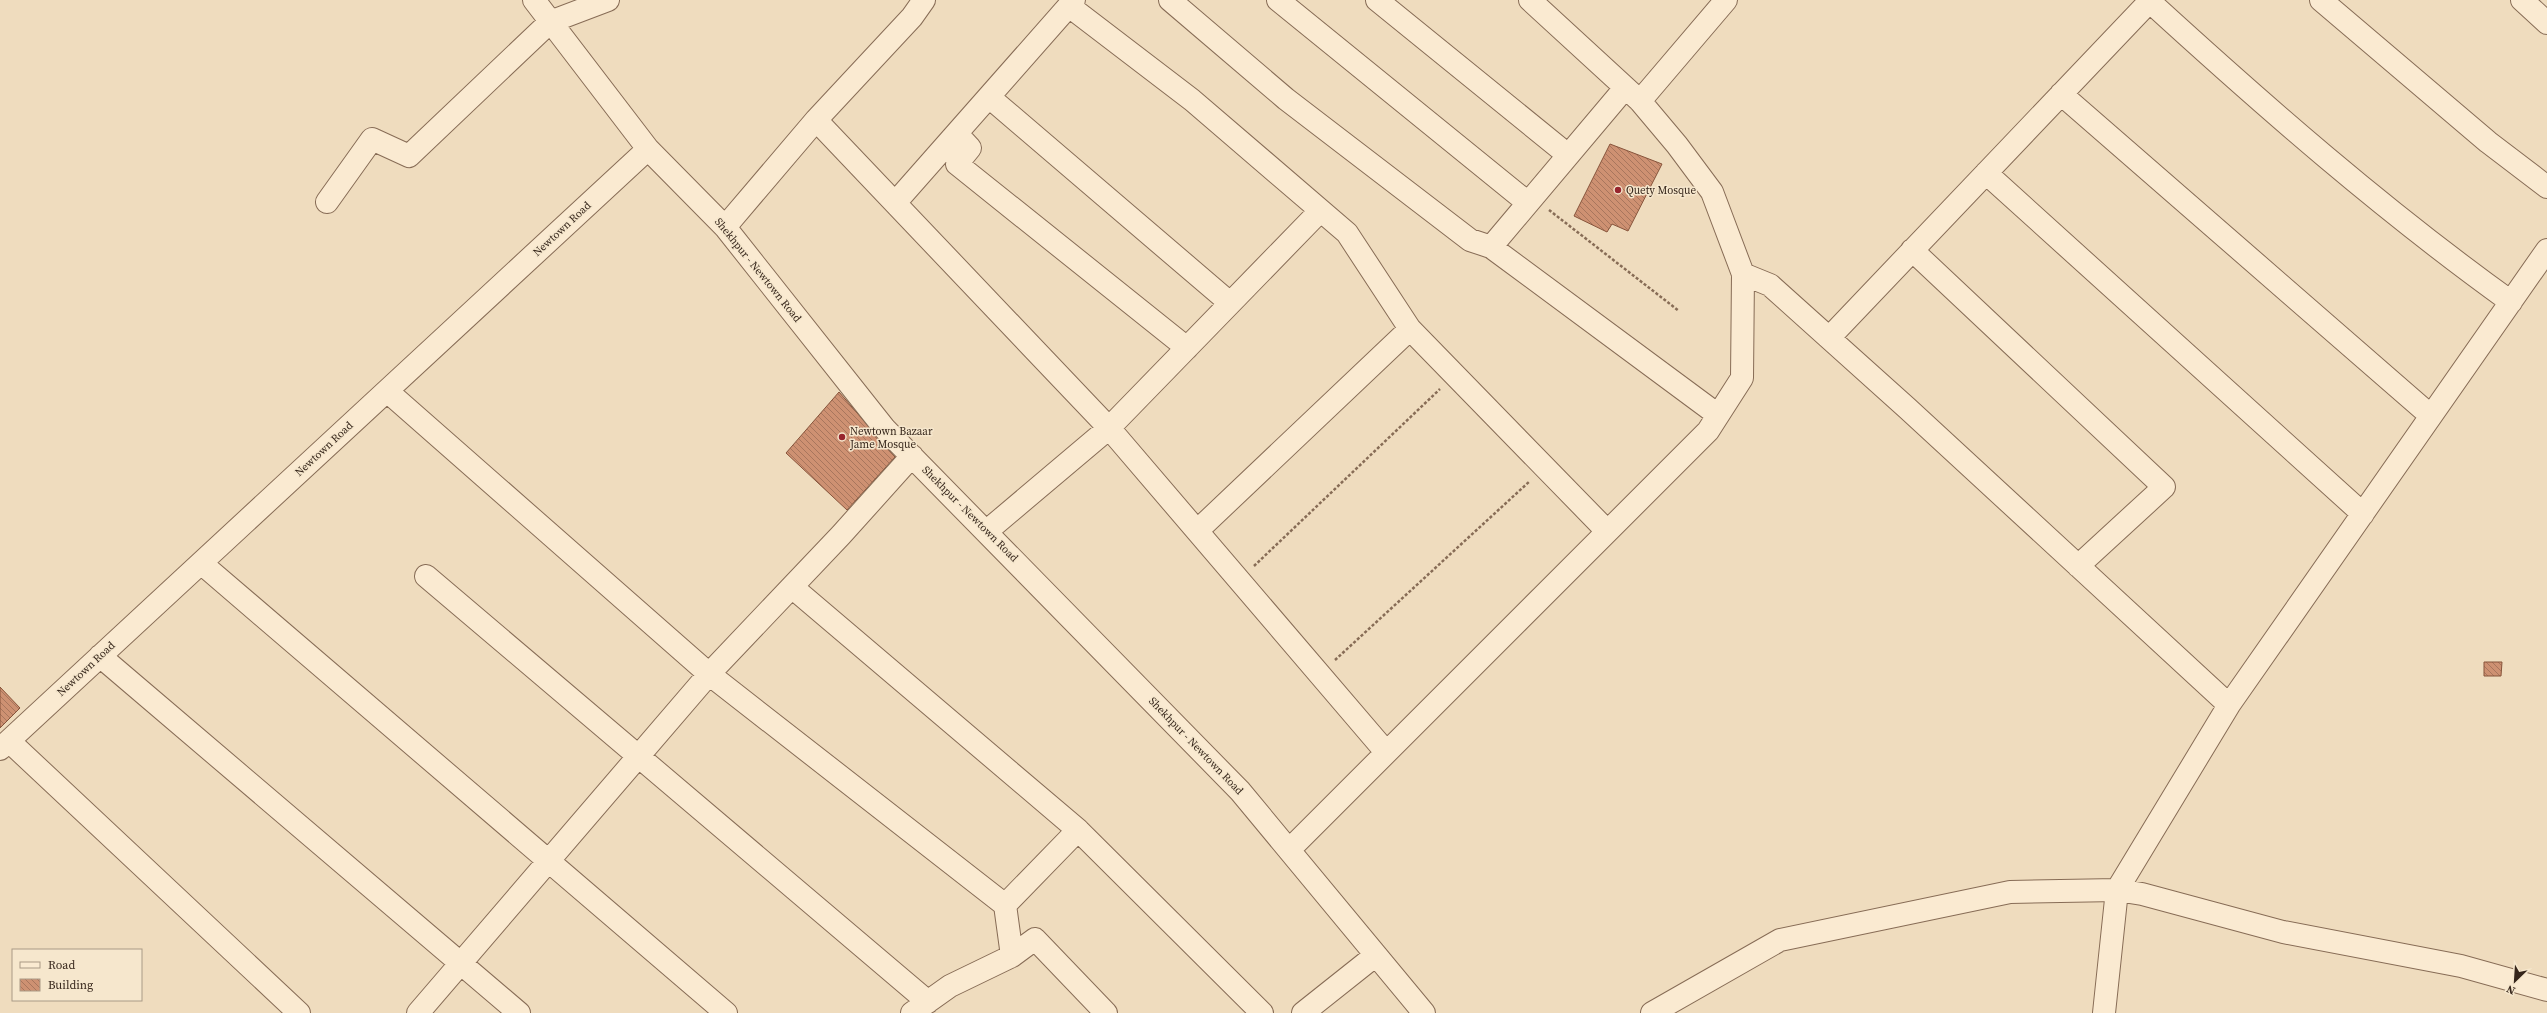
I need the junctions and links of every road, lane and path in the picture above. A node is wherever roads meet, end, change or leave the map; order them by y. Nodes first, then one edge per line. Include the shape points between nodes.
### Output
1 (534, 0) edge
2 (608, 0) edge
3 (924, 0) edge
4 (1170, 0) edge
5 (1278, 0) edge
6 (1377, 0) edge
7 (1530, 0) edge
8 (1726, 0) edge
9 (2321, 0) edge
10 (2522, 0) edge
11 (2149, 1) edge
12 (1071, 3) edge
13 (550, 22) junction
14 (2547, 23) edge
15 (1633, 94) junction
16 (2061, 94) junction
17 (989, 97) junction
18 (816, 120) junction
19 (957, 134) junction
20 (648, 149) junction
21 (1568, 155) junction
22 (1986, 173) junction
23 (2547, 187) edge
24 (1530, 200) junction
25 (327, 202) dead end
26 (895, 203) junction
27 (1320, 211) junction
28 (725, 227) junction
29 (1491, 247) junction
30 (1912, 250) junction
31 (2547, 250) edge
32 (1743, 274) junction
33 (2511, 302) junction
34 (1230, 303) junction
35 (1679, 311) dead end
36 (1410, 329) junction
37 (1829, 338) junction
38 (1187, 348) junction
39 (1455, 375) junction
40 (387, 391) junction
41 (1718, 415) junction
42 (2431, 416) junction
43 (1109, 428) junction
44 (912, 456) junction
45 (1545, 468) junction
46 (2363, 514) junction
47 (987, 531) junction
48 (1197, 531) junction
49 (1607, 531) junction
50 (201, 563) junction
51 (2078, 566) junction
52 (426, 576) dead end
53 (1239, 580) junction
54 (792, 587) junction
55 (100, 656) junction
56 (709, 674) junction
57 (1320, 674) junction
58 (2229, 705) junction
59 (4, 745) edge
60 (1386, 752) junction
61 (638, 756) junction
62 (1078, 830) junction
63 (1289, 850) junction
64 (548, 862) junction
65 (2117, 890) junction
66 (1005, 905) junction
67 (1012, 956) junction
68 (1376, 956) junction
69 (460, 964) junction
70 (2547, 990) edge
71 (920, 1007) edge
72 (299, 1013) edge
73 (418, 1013) edge
74 (519, 1013) edge
75 (726, 1013) edge
76 (1106, 1013) edge
77 (1262, 1013) edge
78 (1303, 1013) edge
79 (1424, 1013) edge
80 (1652, 1013) edge
81 (2104, 1013) edge

1 - 13 street, Shekhpur - Newtown Road
2 - 13 street
3 - 18 street via 912,17
4 - 29 street via 1286,98 1470,240
5 - 24 street
6 - 21 street
7 - 15 street
8 - 15 street
9 - 23 street via 2488,142
10 - 14 street
11 - 16 street
11 - 33 street via 2349,178 2437,249
12 - 17 street
12 - 27 street via 1192,100
13 - 20 street, Shekhpur - Newtown Road
13 - 25 street via 409,156 372,139
15 - 21 street
15 - 32 street via 1677,145 1712,192
16 - 22 street
16 - 42 street
17 - 19 street
17 - 34 street
18 - 26 street
18 - 28 street
19 - 26 street
19 - 38 street via 970,148 957,164
20 - 28 street, Shekhpur - Newtown Road
20 - 40 street, Newtown Road
21 - 24 street
22 - 30 street
22 - 46 street
24 - 29 street
24 - 35 path
26 - 43 street
27 - 34 street
27 - 36 street via 1347,233
28 - 44 street, Shekhpur - Newtown Road via 885,428
29 - 41 street
30 - 37 street
30 - 51 street via 2164,487
31 - 33 street
32 - 37 street via 1770,285
32 - 41 street via 1742,378
33 - 42 street
34 - 38 street
36 - 39 street
36 - 48 street
37 - 51 street
38 - 43 street
39 - 45 street
39 - 53 path
40 - 50 street, Newtown Road
40 - 56 street
41 - 49 street via 1708,431
42 - 46 street
43 - 47 street
43 - 48 street
44 - 47 street, Shekhpur - Newtown Road
44 - 54 street
45 - 49 street
45 - 57 path
46 - 58 street
47 - 63 street, Shekhpur - Newtown Road via 1240,791
48 - 53 street
49 - 60 street
50 - 55 street, Newtown Road
50 - 64 street
51 - 58 street
52 - 61 street
53 - 57 street
54 - 56 street
54 - 62 street
55 - 59 street, Newtown Road
55 - 69 street
56 - 61 street
56 - 66 street
57 - 60 street
58 - 65 street
59 - 72 street
60 - 63 street
61 - 64 street
61 - 71 street
62 - 66 street
62 - 77 street
63 - 68 street, Shekhpur - Newtown Road
64 - 69 street
64 - 75 street
65 - 70 street via 2142,894 2283,932 2461,966
65 - 80 street via 2010,892 1780,940
65 - 81 street
66 - 67 street
67 - 71 street via 950,986
67 - 76 street via 1035,938
68 - 78 street
68 - 79 street, Shekhpur - Newtown Road
69 - 73 street
69 - 74 street

